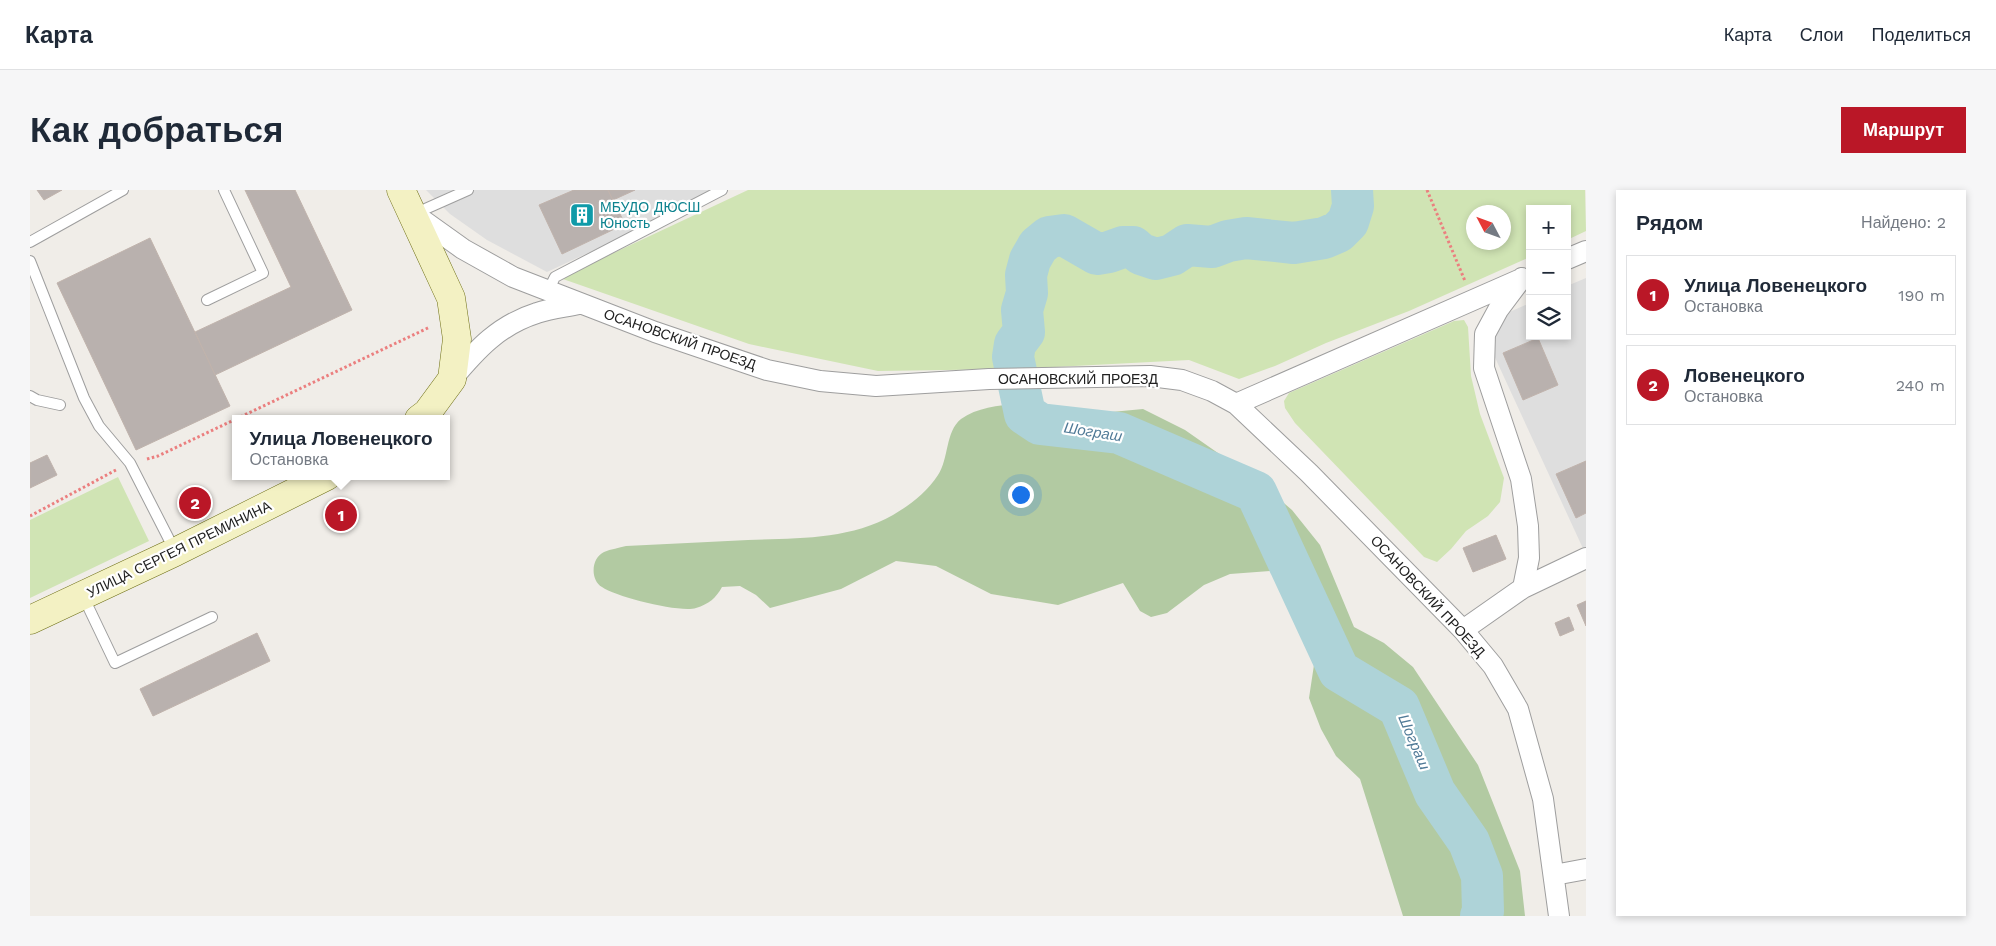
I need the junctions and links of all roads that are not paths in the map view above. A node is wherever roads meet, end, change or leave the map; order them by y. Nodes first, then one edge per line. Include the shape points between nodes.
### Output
1 (122, 190) edge
2 (224, 190) edge
3 (401, 190) edge
4 (468, 190) edge
5 (722, 190) edge
6 (414, 214) junction
7 (30, 242) edge
8 (1586, 251) edge
9 (1571, 257) edge
10 (30, 261) edge
11 (1526, 276) edge
12 (548, 291) junction
13 (207, 300) dead end
14 (579, 304) junction
15 (452, 379) junction
16 (30, 396) edge
17 (1236, 404) junction
18 (60, 405) dead end
19 (424, 415) edge
20 (319, 480) edge
21 (175, 552) junction
22 (1586, 558) edge
23 (1523, 588) junction
24 (82, 596) junction
25 (212, 617) dead end
26 (30, 620) edge
27 (1462, 630) junction
28 (1586, 869) edge
29 (1554, 875) junction
30 (1562, 915) edge

1 - 7 lane
2 - 13 lane via 263,273
3 - 6 street
4 - 6 lane
5 - 12 lane via 555,277
6 - 12 street, ОСАНОВСКИЙ ПРОЕЗД via 463,249 513,278
6 - 15 street via 450,298 457,339
8 - 9 street
10 - 21 lane via 84,398 99,426 130,463
11 - 17 street
11 - 23 street via 1498,310 1485,334 1484,368 1521,479 1528,526 1528,558
12 - 14 street, ОСАНОВСКИЙ ПРОЕЗД
14 - 15 street via 537,313 506,326 476,350
14 - 17 street, ОСАНОВСКИЙ ПРОЕЗД via 766,370 820,380 876,386 989,379 1150,376 1182,380
15 - 19 street
16 - 18 lane
17 - 27 street, ОСАНОВСКИЙ ПРОЕЗД via 1309,473
20 - 21 street, УЛИЦА СЕРГЕЯ ПРЕМИНИНА
21 - 24 street, УЛИЦА СЕРГЕЯ ПРЕМИНИНА
22 - 23 street
23 - 27 street
24 - 25 lane via 115,663
24 - 26 street, УЛИЦА СЕРГЕЯ ПРЕМИНИНА
27 - 29 street, ОСАНОВСКИЙ ПРОЕЗД via 1493,666 1518,709 1543,799
28 - 29 street
29 - 30 street, ОСАНОВСКИЙ ПРОЕЗД

